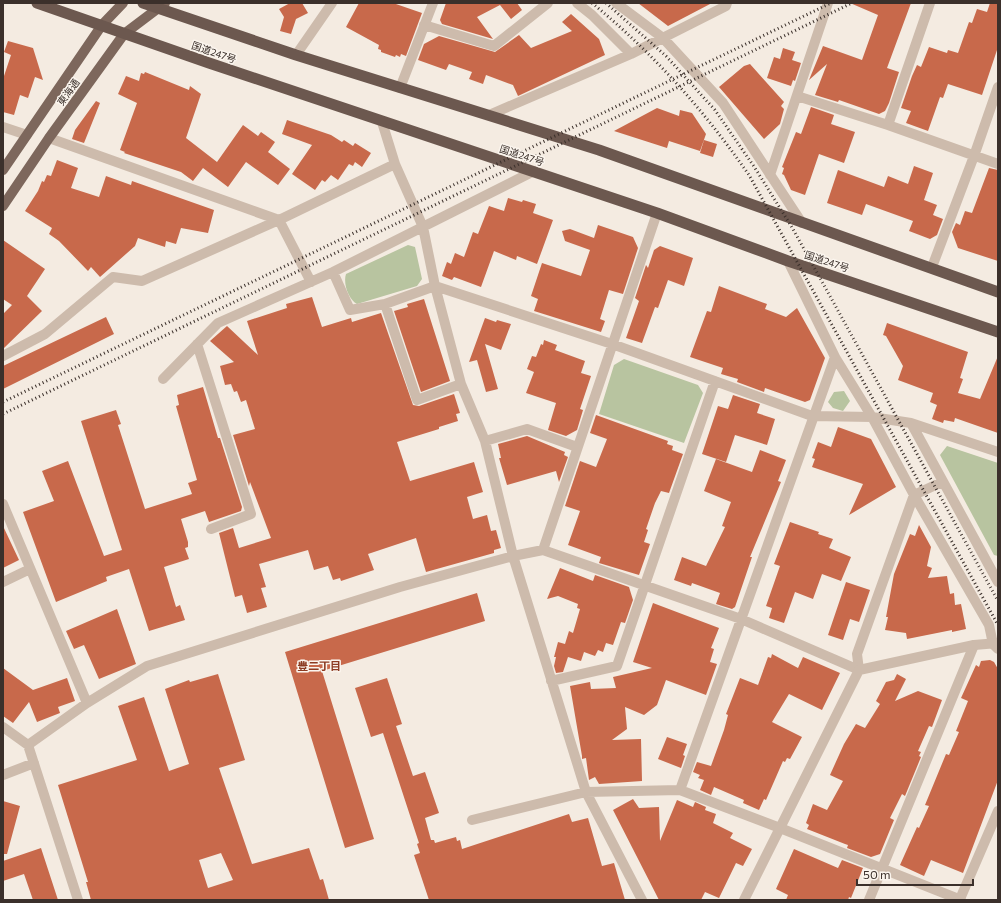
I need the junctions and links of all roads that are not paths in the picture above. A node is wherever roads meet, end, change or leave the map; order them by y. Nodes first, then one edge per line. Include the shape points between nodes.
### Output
1 (37, 3) edge
2 (123, 3) edge
3 (143, 3) edge
4 (332, 3) edge
5 (433, 3) edge
6 (548, 3) edge
7 (577, 3) edge
8 (616, 3) edge
9 (727, 3) edge
10 (828, 3) edge
11 (930, 3) edge
12 (161, 5) edge
13 (102, 25) junction
14 (424, 25) junction
15 (124, 34) junction
16 (663, 38) junction
17 (631, 54) junction
18 (296, 55) junction
19 (998, 87) edge
20 (400, 88) junction
21 (797, 96) junction
22 (489, 115) junction
23 (382, 122) junction
24 (888, 124) junction
25 (3, 127) edge
26 (27, 135) junction
27 (49, 138) junction
28 (974, 156) junction
29 (395, 164) junction
30 (998, 164) edge
31 (3, 170) edge
32 (534, 172) junction
33 (770, 175) junction
34 (3, 206) edge
35 (657, 213) junction
36 (279, 220) junction
37 (802, 223) junction
38 (423, 227) junction
39 (788, 261) junction
40 (932, 267) junction
41 (333, 272) junction
42 (310, 282) junction
43 (435, 286) junction
44 (998, 292) edge
45 (385, 304) junction
46 (998, 332) edge
47 (197, 344) junction
48 (612, 344) junction
49 (3, 356) edge
50 (835, 357) junction
51 (163, 378) dead end
52 (715, 381) junction
53 (461, 384) junction
54 (812, 416) junction
55 (872, 417) junction
56 (911, 423) junction
57 (485, 441) junction
58 (577, 447) junction
59 (998, 452) edge
60 (942, 482) junction
61 (914, 495) junction
62 (3, 504) edge
63 (210, 529) dead end
64 (543, 550) junction
65 (513, 556) junction
66 (994, 565) edge
67 (30, 568) junction
68 (3, 582) edge
69 (998, 582) edge
70 (645, 585) junction
71 (741, 619) junction
72 (974, 645) junction
73 (996, 645) edge
74 (859, 670) junction
75 (551, 681) junction
76 (87, 702) junction
77 (3, 728) edge
78 (28, 745) junction
79 (34, 763) junction
80 (3, 775) edge
81 (680, 790) junction
82 (586, 792) junction
83 (998, 810) edge
84 (472, 820) dead end
85 (780, 828) junction
86 (882, 870) junction
87 (78, 900) edge
88 (642, 900) edge
89 (744, 900) edge
90 (869, 900) edge
91 (960, 900) edge

1 - 13 highway, 国道247号
2 - 13 main road, 東海通
3 - 12 highway
4 - 18 street
5 - 14 street
6 - 14 street via 494,46
7 - 17 street
8 - 16 street
9 - 16 street via 726,6
10 - 21 street
11 - 24 street
12 - 15 main road, 東海通
12 - 18 highway
13 - 15 highway, 国道247号
13 - 26 main road, 東海通
14 - 20 street
15 - 23 highway, 国道247号
15 - 27 main road, 東海通
16 - 17 street
16 - 33 street via 723,103
17 - 22 street
18 - 20 highway
19 - 28 street
20 - 22 highway
21 - 24 street
21 - 33 street
22 - 37 highway via 600,150
23 - 29 street
23 - 32 highway, 国道247号
24 - 28 street
25 - 26 street
26 - 31 main road, 東海通
27 - 34 main road, 東海通
27 - 36 street
28 - 30 street
28 - 40 street
29 - 36 street
29 - 38 street
32 - 35 highway, 国道247号
32 - 38 street
33 - 37 street
35 - 39 highway, 国道247号
35 - 48 street
36 - 42 street
36 - 49 street via 142,281 113,277 45,334
37 - 40 highway
38 - 41 street
38 - 43 street
39 - 46 highway, 国道247号
39 - 50 street
40 - 44 highway
41 - 42 street
41 - 45 street via 350,310
42 - 47 street via 218,323
43 - 45 street
43 - 48 street
43 - 53 street
45 - 53 street via 417,400
47 - 51 street
47 - 63 street via 251,514
48 - 52 street
48 - 58 street
50 - 54 street
50 - 55 street
52 - 54 street
52 - 70 street
53 - 57 street
54 - 55 street
54 - 71 street
55 - 56 street
55 - 61 street
56 - 59 street
56 - 60 street
57 - 58 street via 527,429
57 - 65 street
58 - 64 street
60 - 61 street
60 - 66 street
61 - 73 street via 989,625
61 - 74 street via 857,654
62 - 67 street
64 - 65 street
64 - 70 street
65 - 75 street
65 - 76 street via 400,587 147,666
66 - 69 street
67 - 68 street
67 - 76 street
70 - 71 street
70 - 75 street via 617,666
71 - 74 street
71 - 81 street
72 - 73 street
72 - 74 street
72 - 86 street
74 - 85 street
75 - 82 street
76 - 78 street
77 - 78 street
78 - 79 street
79 - 80 street
79 - 87 street
81 - 82 street
81 - 85 street
82 - 84 street
82 - 88 street
83 - 91 street
85 - 86 street
85 - 89 street
86 - 90 street
86 - 91 street

